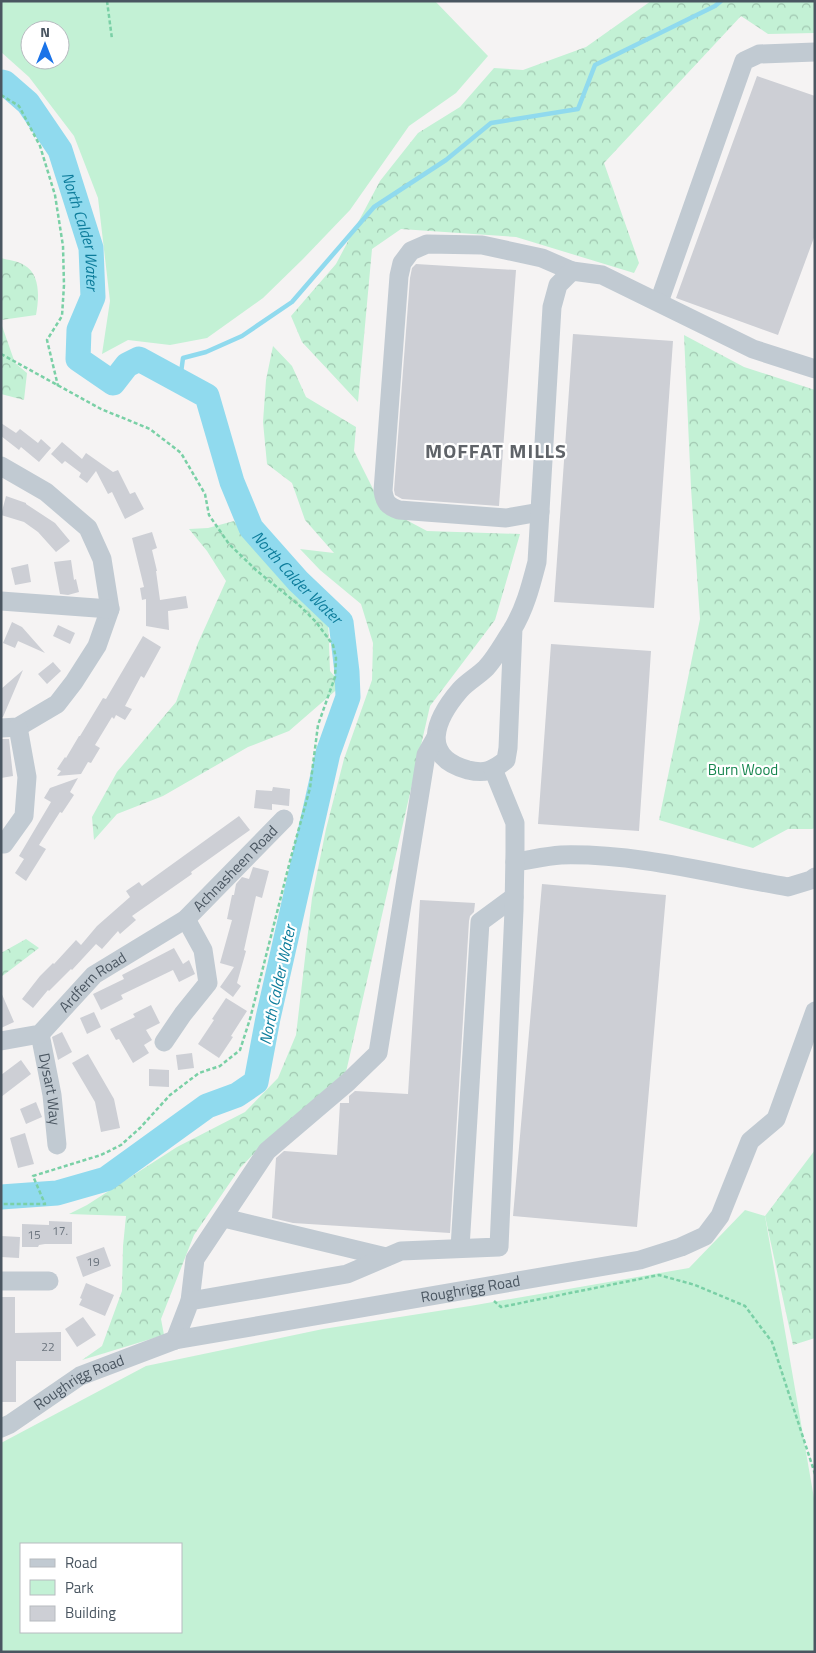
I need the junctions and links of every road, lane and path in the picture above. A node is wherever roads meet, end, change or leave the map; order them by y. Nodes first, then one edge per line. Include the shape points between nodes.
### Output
1 (107, 1) edge
2 (112, 39) dead end
3 (815, 52) edge
4 (1, 95) edge
5 (572, 271) junction
6 (659, 302) junction
7 (1, 354) edge
8 (815, 369) edge
9 (58, 386) junction
10 (1, 466) edge
11 (540, 512) junction
12 (1, 601) edge
13 (110, 609) junction
14 (513, 628) junction
15 (10, 727) edge
16 (434, 739) junction
17 (494, 769) junction
18 (284, 819) dead end
19 (1, 844) edge
20 (515, 862) junction
21 (815, 877) edge
22 (514, 897) junction
23 (186, 919) junction
24 (815, 1011) edge
25 (40, 1034) junction
26 (1, 1041) edge
27 (164, 1042) dead end
28 (57, 1145) dead end
29 (1, 1204) edge
30 (224, 1218) junction
31 (460, 1248) junction
32 (386, 1257) junction
33 (1, 1281) edge
34 (49, 1281) dead end
35 (480, 1287) junction
36 (190, 1301) junction
37 (175, 1340) junction
38 (1, 1428) edge
39 (815, 1474) edge

1 - 2 path
3 - 6 street via 759,54 744,61
4 - 9 path via 19,106 40,146 55,195 63,246 64,285 62,316 47,340
5 - 6 street via 602,275
5 - 11 street via 558,285 552,307
5 - 11 street via 542,258 482,245 427,244 411,251 402,263 399,276 384,500 399,510 506,518
6 - 8 street via 753,349
7 - 9 path
9 - 29 path via 101,409 150,428 181,453 205,494 209,515 228,544 300,606 333,645 335,677 318,725 310,788 240,1050 220,1066 199,1073 170,1095 120,1145 101,1155 33,1176 45,1204
10 - 13 street via 46,492 88,528 102,559
11 - 14 street via 537,562 527,599
12 - 13 street
13 - 15 street via 96,646 57,704
14 - 16 street via 485,668 460,690 441,718
14 - 17 street via 508,748 506,760
15 - 19 street via 26,777 24,816
16 - 17 street via 440,752 454,766 479,773
16 - 30 street via 426,755 378,1053 267,1151
17 - 20 street via 515,823
18 - 23 street, Achnasheen Road
20 - 21 street via 558,856 635,859 788,886
20 - 22 street
22 - 31 street via 480,922
22 - 31 street via 499,1247
23 - 25 street, Ardfern Road via 94,975
23 - 27 street via 203,950 208,984
24 - 35 street, Roughrigg Road via 776,1119 750,1141 720,1216 705,1236 640,1260
25 - 26 street
25 - 28 street, Dysart Way via 52,1095
30 - 32 street
30 - 36 street via 195,1259
31 - 32 street via 401,1250
32 - 36 street via 347,1274
33 - 34 street
35 - 37 street, Roughrigg Road
35 - 39 path via 501,1307 659,1275 695,1285 745,1306 772,1342
36 - 37 street
37 - 38 street, Roughrigg Road via 80,1376

